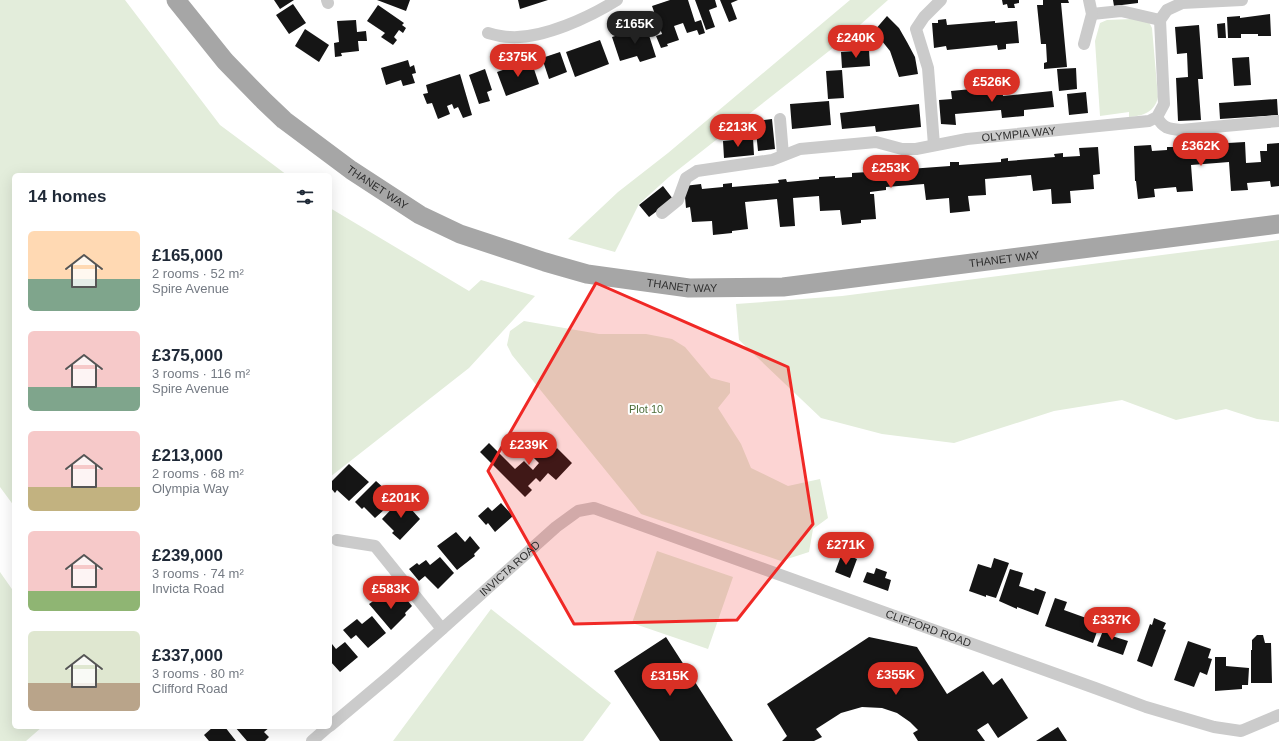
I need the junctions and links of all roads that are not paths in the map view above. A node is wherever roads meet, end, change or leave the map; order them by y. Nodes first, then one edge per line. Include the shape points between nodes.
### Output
1 (176, 0) edge
2 (617, 0) edge
3 (941, 0) edge
4 (1089, 0) edge
5 (1242, 0) edge
6 (1092, 14) junction
7 (1160, 20) junction
8 (488, 33) dead end
9 (1084, 44) dead end
10 (1157, 117) junction
11 (780, 120) dead end
12 (1279, 121) edge
13 (934, 145) junction
14 (783, 155) junction
15 (662, 213) dead end
16 (1279, 224) edge
17 (578, 511) joint
18 (337, 540) dead end
19 (442, 629) junction
20 (1279, 715) edge
21 (332, 723) edge
22 (326, 729) edge
23 (312, 741) edge

1 - 16 main road, THANET WAY via 244,81 284,120 317,146 420,215 460,234 587,274 689,288 783,287
2 - 8 street via 580,19 529,36 510,37
3 - 13 street via 916,29 928,68
4 - 6 street
5 - 7 street via 1182,3 1167,10
6 - 7 street via 1126,12
6 - 9 street
7 - 10 street via 1164,104
10 - 12 street via 1168,129 1181,130
10 - 13 street, OLYMPIA WAY via 1144,122 967,139
11 - 14 street
13 - 14 street, OLYMPIA WAY via 908,150 876,142 800,149
14 - 15 street, OLYMPIA WAY via 772,160 697,171 686,178 678,200
17 - 19 street, INVICTA ROAD via 556,527
17 - 20 street, CLIFFORD ROAD via 594,508 1146,707 1214,727 1241,731
18 - 19 street via 375,546
19 - 21 street, INVICTA ROAD
22 - 23 street, INVICTA ROAD

